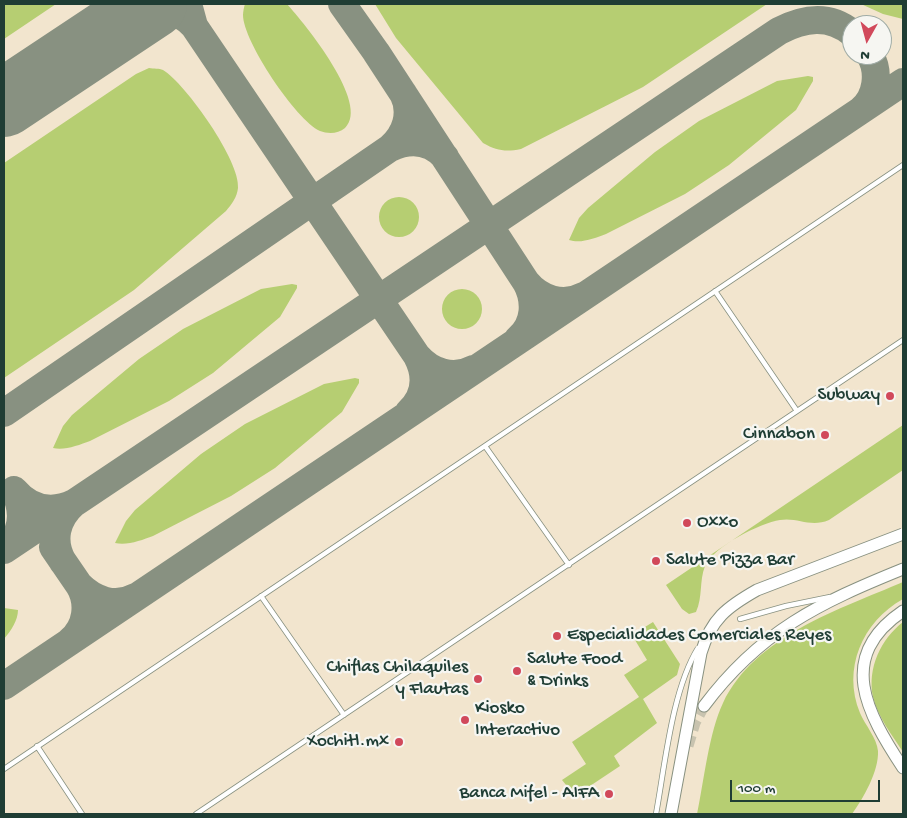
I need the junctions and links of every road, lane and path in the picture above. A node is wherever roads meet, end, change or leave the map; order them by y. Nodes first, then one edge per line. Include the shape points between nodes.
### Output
1 (903, 165) edge
2 (715, 291) junction
3 (903, 340) edge
4 (797, 412) junction
5 (485, 446) junction
6 (903, 534) edge
7 (569, 565) junction
8 (903, 568) edge
9 (841, 594) junction
10 (261, 596) junction
11 (903, 611) edge
12 (740, 619) dead end
13 (706, 634) junction
14 (704, 706) tunnel mouth
15 (344, 716) junction
16 (37, 746) junction
17 (903, 768) edge
18 (4, 769) edge
19 (82, 814) edge
20 (196, 814) edge
21 (656, 814) edge
22 (671, 814) edge

1 - 2 lane
2 - 4 lane
2 - 5 lane
3 - 4 lane
4 - 7 lane
5 - 7 lane
5 - 10 lane
6 - 13 main road, bridge via 757,590 723,612
7 - 15 lane
8 - 9 main road
9 - 12 lane
9 - 14 main road via 764,641 740,662
10 - 15 lane
10 - 16 lane
11 - 17 main road via 888,621 875,636 863,672 863,691 870,711
13 - 21 lane, bridge via 682,680
13 - 22 main road, bridge
15 - 20 lane
16 - 18 lane
16 - 19 lane

